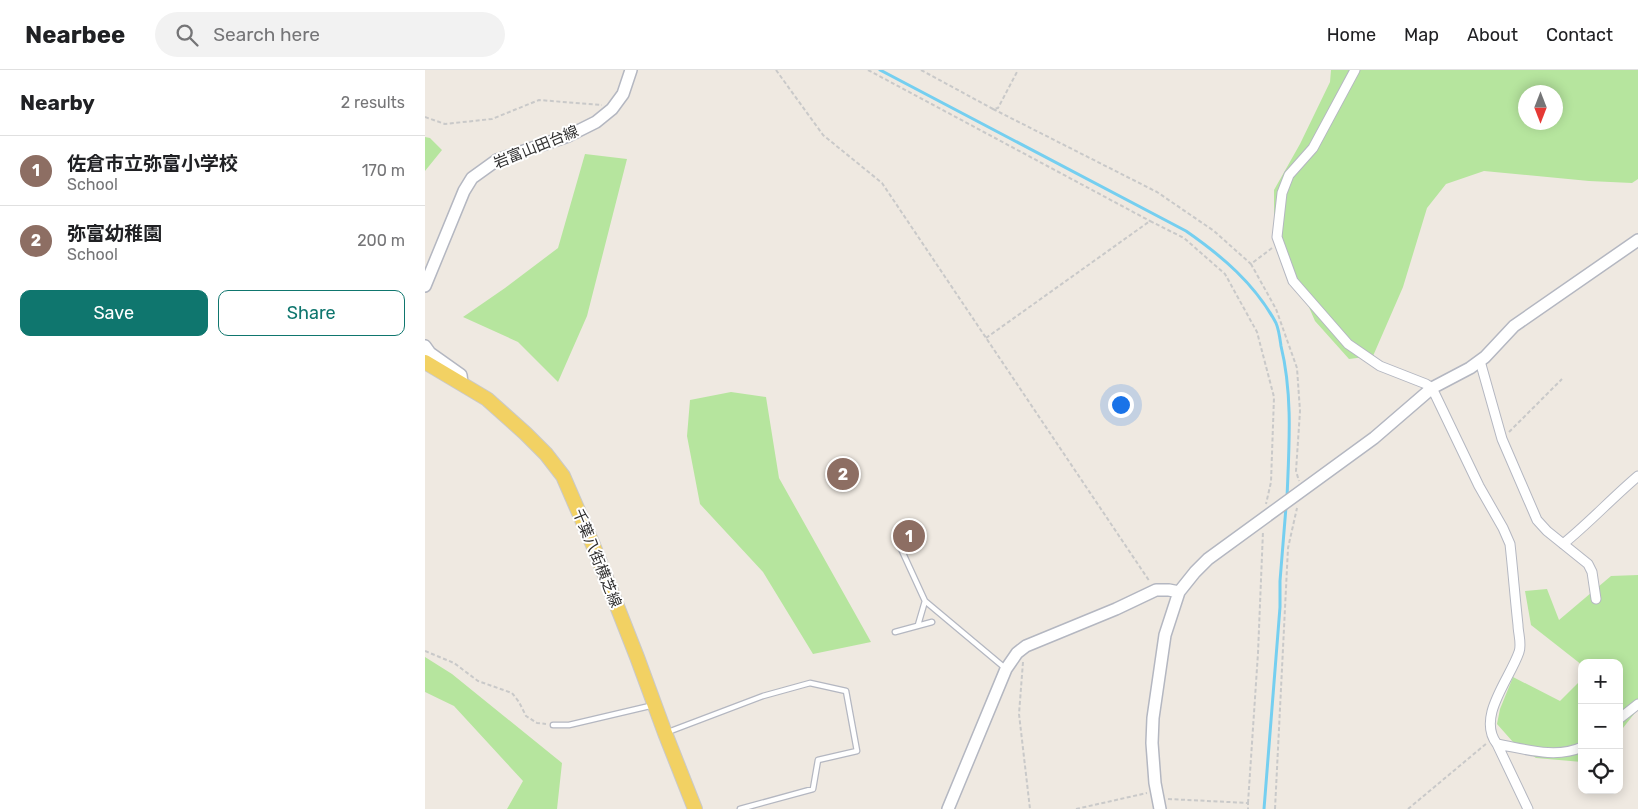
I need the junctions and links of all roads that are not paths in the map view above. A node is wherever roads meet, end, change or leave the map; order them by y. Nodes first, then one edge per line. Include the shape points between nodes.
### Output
1 (631, 70) edge
2 (1355, 70) edge
3 (1638, 240) edge
4 (425, 286) edge
5 (425, 346) edge
6 (1480, 361) junction
7 (425, 362) edge
8 (462, 383) junction
9 (1432, 388) junction
10 (1638, 476) edge
11 (897, 540) dead end
12 (1563, 544) junction
13 (1179, 592) junction
14 (1596, 599) dead end
15 (925, 601) junction
16 (932, 622) dead end
17 (918, 625) junction
18 (895, 632) dead end
19 (1006, 669) junction
20 (1638, 704) edge
21 (655, 705) junction
22 (1623, 716) edge
23 (553, 725) road end
24 (665, 733) junction
25 (1495, 741) junction
26 (1578, 749) edge
27 (1158, 799) edge
28 (695, 809) edge
29 (740, 809) edge
30 (948, 809) edge
31 (1528, 809) edge

1 - 4 street, 岩富山田台線 via 623,94 596,122 568,136 497,160 473,178 464,191
2 - 9 street via 1313,148 1289,175 1282,193 1278,243 1293,281 1349,344 1380,366
3 - 6 street via 1514,326
5 - 8 street via 461,374
6 - 9 street
6 - 12 street via 1502,439 1537,520
7 - 8 main road, 千葉八街横芝線
8 - 21 main road, 千葉八街横芝線 via 487,399 525,433 563,476
9 - 13 street via 1375,438 1208,559
9 - 25 street via 1510,544 1520,650 1490,718
10 - 12 street
11 - 15 lane
12 - 14 street via 1588,564
13 - 19 street via 1156,590 1026,646
13 - 27 street via 1165,635 1153,718 1152,743
15 - 17 lane
15 - 19 lane
16 - 17 lane
17 - 18 lane
19 - 30 street
20 - 22 street
21 - 23 lane via 569,725
21 - 24 main road, 千葉八街横芝線
24 - 28 main road, 千葉八街横芝線
24 - 29 lane via 763,696 811,683 846,691 857,751 817,760 813,789
25 - 26 street via 1553,753 1569,753
25 - 31 street

